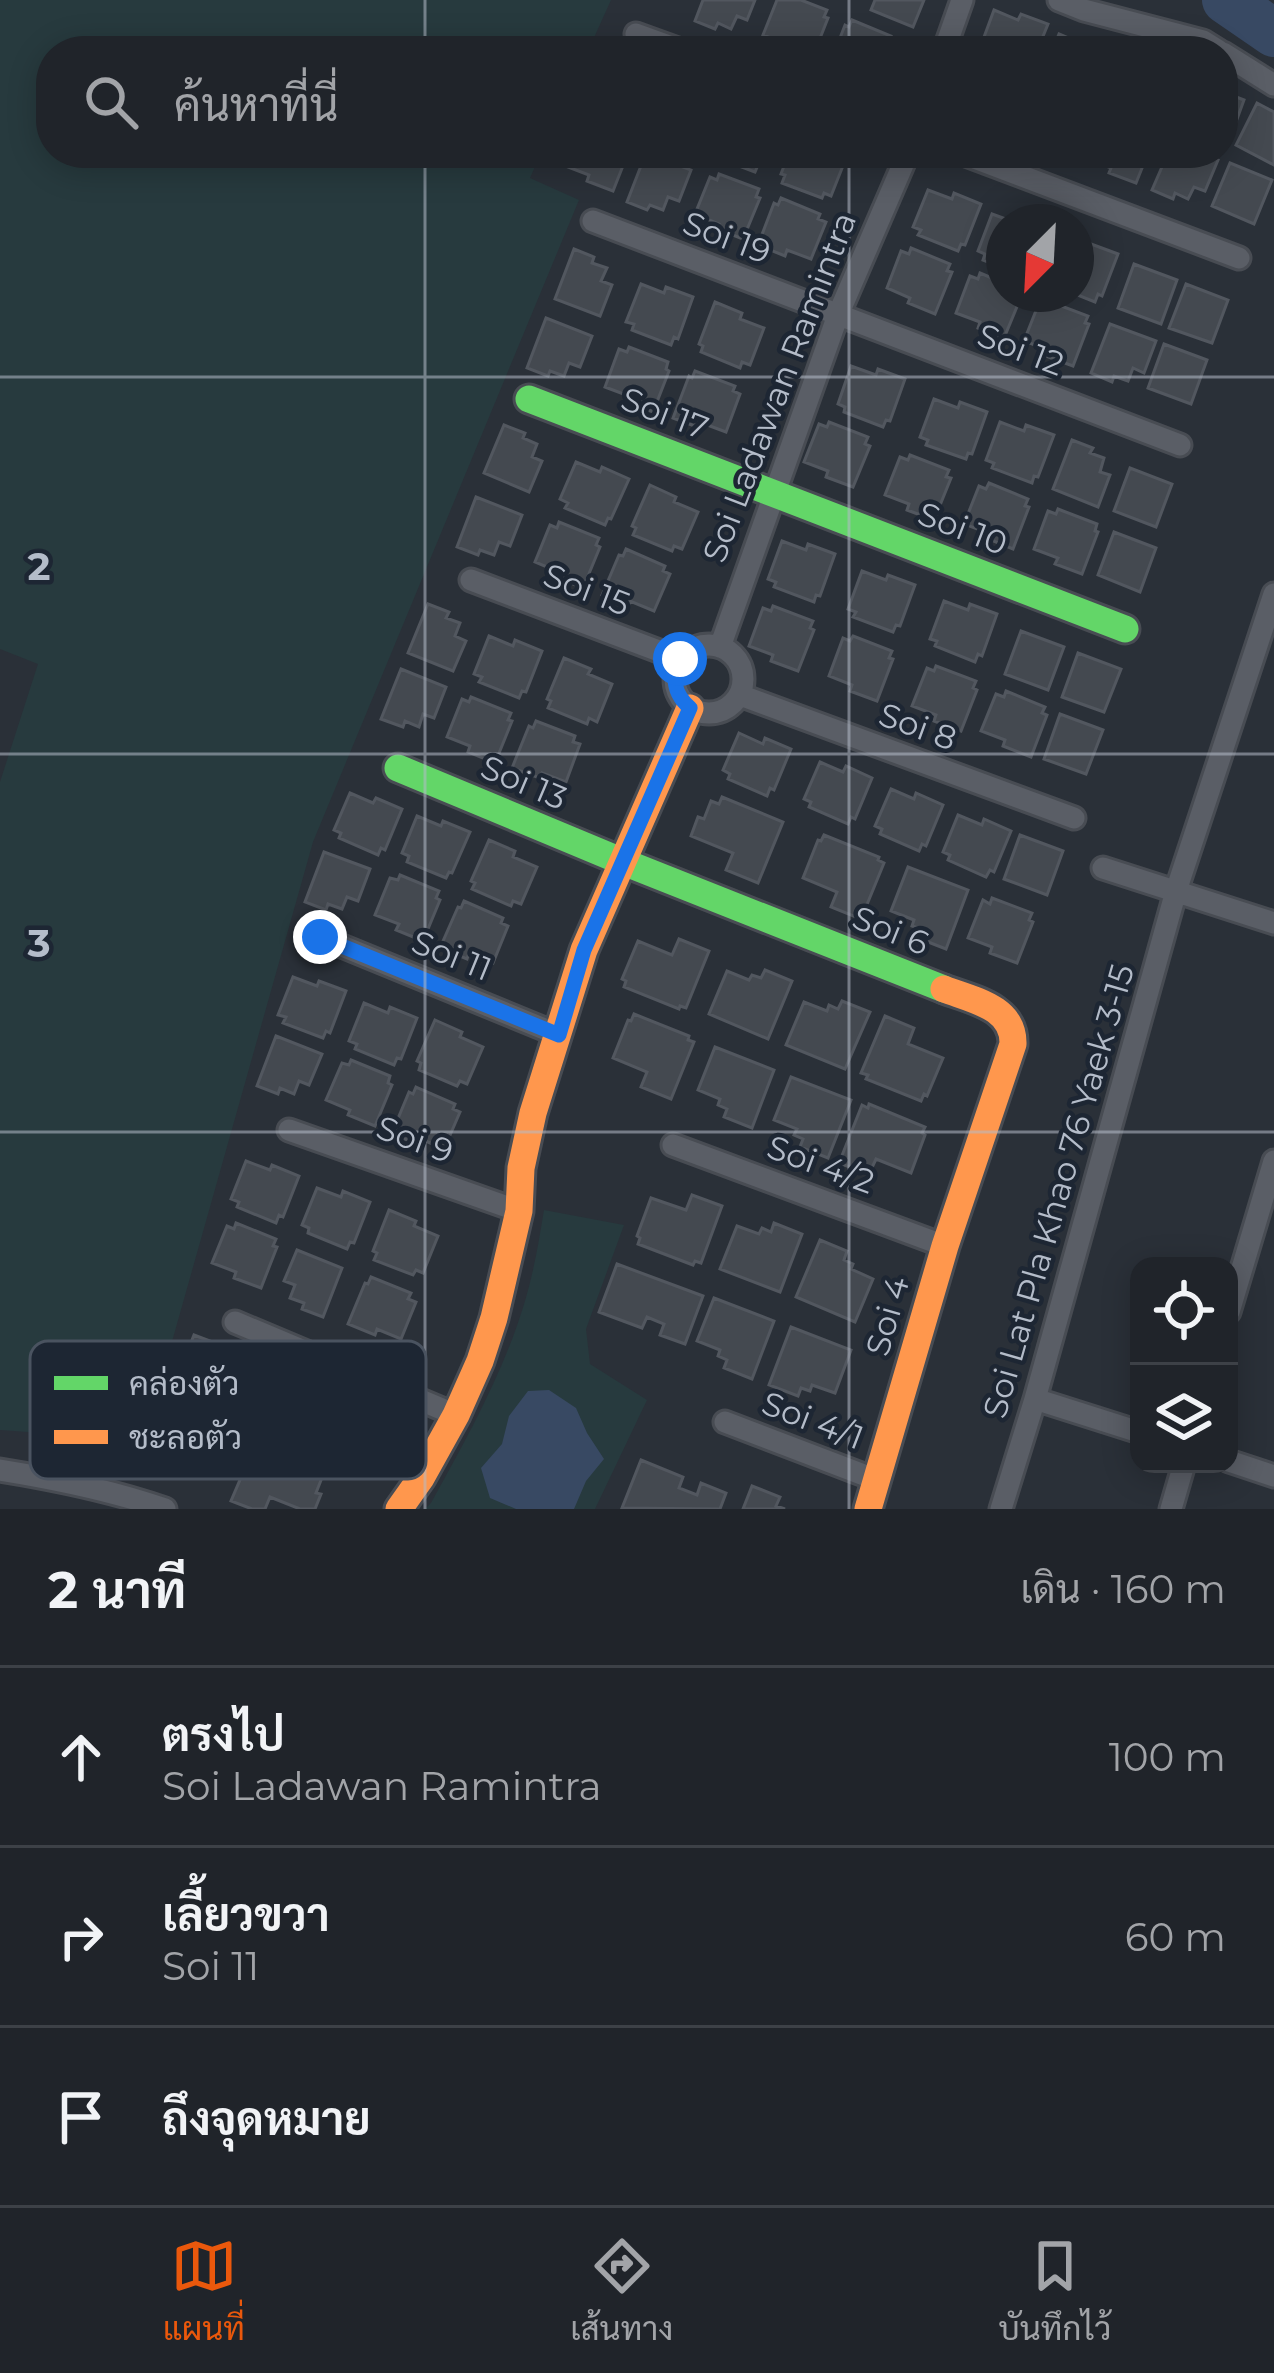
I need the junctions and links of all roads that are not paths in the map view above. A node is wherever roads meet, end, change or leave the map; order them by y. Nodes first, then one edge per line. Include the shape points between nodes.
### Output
1 (962, 0) edge
2 (1060, 0) edge
3 (636, 34) dead end
4 (642, 36) edge
5 (949, 36) edge
6 (1184, 36) edge
7 (1238, 63) edge
8 (1274, 85) edge
9 (902, 168) edge
10 (1001, 168) edge
11 (593, 221) dead end
12 (1239, 258) dead end
13 (838, 315) junction
14 (529, 399) dead end
15 (1180, 445) dead end
16 (775, 494) junction
17 (471, 580) dead end
18 (1274, 594) edge
19 (1125, 629) dead end
20 (720, 647) junction
21 (680, 659) junction
22 (740, 695) junction
23 (690, 708) junction
24 (398, 768) dead end
25 (1074, 818) dead end
26 (621, 862) junction
27 (1103, 868) dead end
28 (1176, 891) junction
29 (1274, 923) edge
30 (320, 937) dead end
31 (559, 1035) junction
32 (290, 1130) dead end
33 (674, 1144) dead end
34 (979, 1145) joint
35 (1274, 1162) edge
36 (519, 1211) junction
37 (945, 1246) junction
38 (1238, 1282) edge
39 (235, 1322) dead end
40 (280, 1341) edge
41 (1035, 1400) junction
42 (426, 1402) edge
43 (456, 1415) junction
44 (725, 1422) dead end
45 (1130, 1429) edge
46 (1238, 1464) edge
47 (426, 1469) edge
48 (0, 1470) edge
49 (1181, 1473) edge
50 (30, 1475) edge
51 (1274, 1476) edge
52 (55, 1479) edge
53 (420, 1479) edge
54 (877, 1480) junction
55 (165, 1509) edge
56 (399, 1509) edge
57 (868, 1509) edge
58 (1000, 1509) edge
59 (1171, 1509) edge

1 - 5 street
2 - 6 street
3 - 4 street
7 - 8 street
9 - 13 street, Soi Ladawan Ramintra
10 - 12 street
11 - 13 street, Soi 19
13 - 15 street, Soi 12
13 - 16 street, Soi Ladawan Ramintra
14 - 16 street, Soi 17
16 - 19 street, Soi 10
16 - 20 street, Soi Ladawan Ramintra
17 - 21 street, Soi 15
18 - 28 street, Soi Lat Pla Khao 76 Yaek 3-15
20 - 21 street via 698,646
20 - 22 street via 738,662
21 - 23 street via 674,680
22 - 23 street via 712,714
22 - 25 street, Soi 8
23 - 26 street
24 - 26 street, Soi 13
26 - 31 street
26 - 34 street, Soi 6 via 1004,1016 1013,1044
27 - 28 street
28 - 29 street
28 - 41 street, Soi Lat Pla Khao 76 Yaek 3-15
30 - 31 street, Soi 11
31 - 36 street via 533,1113
32 - 36 street, Soi 9
33 - 37 street, Soi 4/2
34 - 37 street, Soi 4
35 - 38 street
36 - 43 street via 494,1318
37 - 54 street, Soi 4
39 - 40 street
41 - 45 street
41 - 58 street, Soi Lat Pla Khao 76 Yaek 3-15
42 - 43 street
43 - 47 street
44 - 54 street, Soi 4/1
46 - 51 street
48 - 50 street
49 - 59 street
52 - 55 street
53 - 56 street
54 - 57 street, Soi 4

